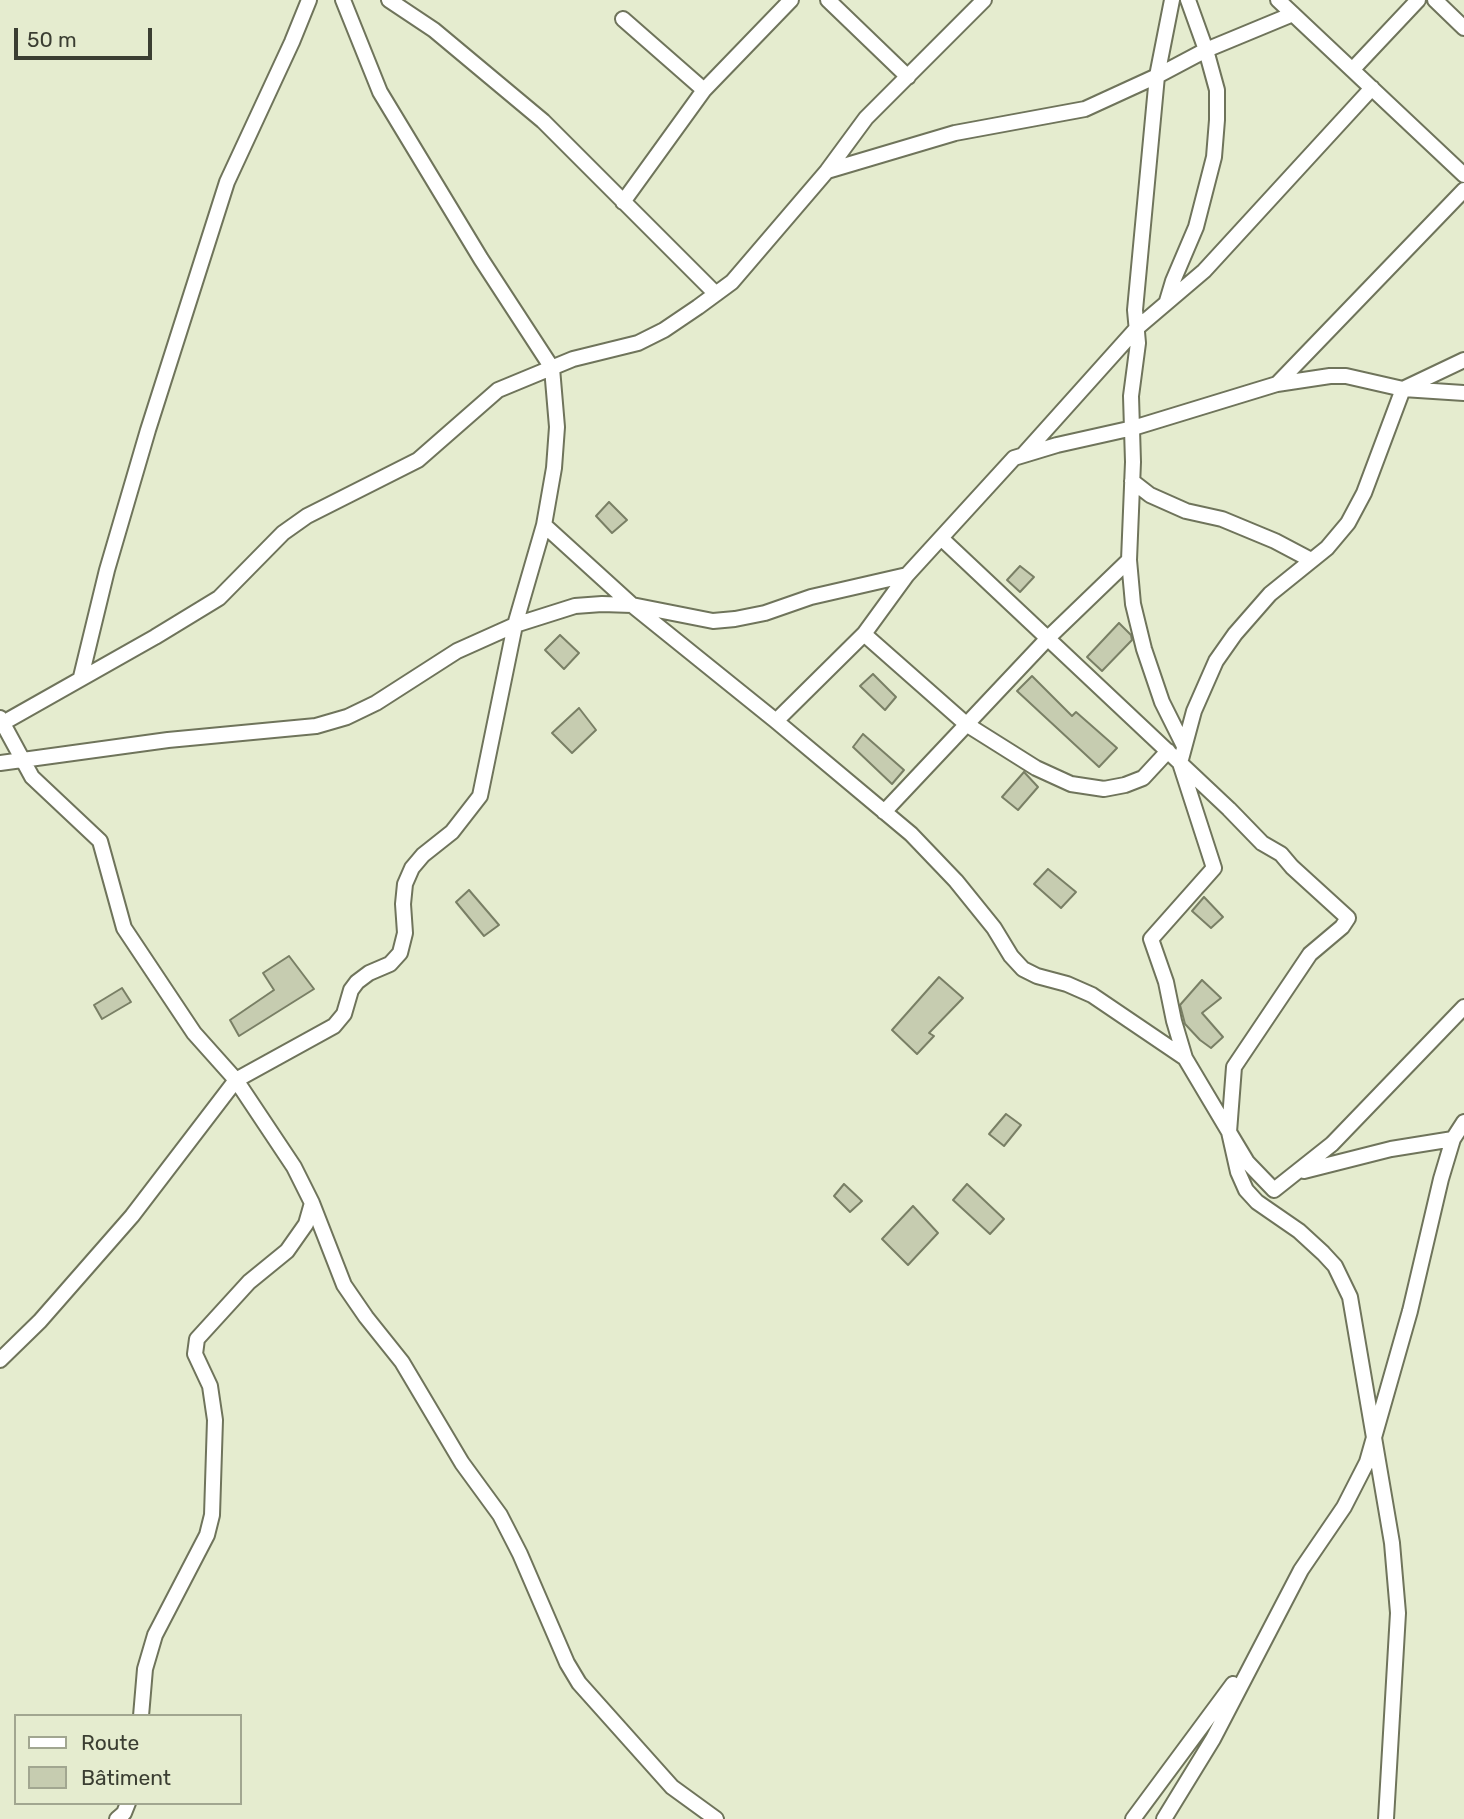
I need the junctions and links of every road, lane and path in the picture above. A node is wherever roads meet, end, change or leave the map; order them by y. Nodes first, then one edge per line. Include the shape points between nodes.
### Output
1 (309, 0) edge
2 (343, 0) edge
3 (388, 0) edge
4 (790, 0) edge
5 (828, 0) edge
6 (984, 0) edge
7 (1171, 0) edge
8 (1188, 0) edge
9 (1278, 0) edge
10 (1418, 0) edge
11 (1435, 0) edge
12 (1293, 14) junction
13 (623, 19) dead end
14 (1464, 28) edge
15 (1206, 50) junction
16 (1353, 69) junction
17 (1157, 76) junction
18 (908, 77) junction
19 (1373, 88) junction
20 (704, 90) junction
21 (827, 171) junction
22 (1464, 175) edge
23 (1464, 190) edge
24 (623, 202) junction
25 (716, 294) junction
26 (1167, 301) junction
27 (1137, 328) junction
28 (1464, 360) edge
29 (552, 368) junction
30 (1278, 384) junction
31 (1403, 389) junction
32 (1464, 393) edge
33 (1133, 428) junction
34 (1023, 454) junction
35 (1132, 481) junction
36 (544, 525) junction
37 (941, 538) junction
38 (1311, 559) junction
39 (1129, 560) junction
40 (907, 575) junction
41 (632, 605) junction
42 (515, 625) junction
43 (864, 634) junction
44 (1048, 638) junction
45 (81, 677) junction
46 (1, 720) edge
47 (776, 721) junction
48 (966, 724) junction
49 (1184, 746) junction
50 (1168, 751) junction
51 (22, 761) junction
52 (0, 763) edge
53 (1180, 763) junction
54 (884, 812) junction
55 (1464, 1007) edge
56 (1185, 1058) junction
57 (236, 1080) junction
58 (1464, 1122) edge
59 (1229, 1132) junction
60 (1453, 1139) junction
61 (1297, 1172) junction
62 (1268, 1184) junction
63 (1251, 1195) junction
64 (312, 1203) junction
65 (2, 1357) edge
66 (1374, 1439) junction
67 (1255, 1654) junction
68 (141, 1714) edge
69 (127, 1805) edge
70 (117, 1819) edge
71 (716, 1819) edge
72 (1133, 1819) edge
73 (1164, 1819) edge
74 (1386, 1819) edge

1 - 45 street via 227,182 118,532
2 - 29 street via 380,92
3 - 24 street via 434,30 543,121
4 - 20 street
5 - 18 street
6 - 18 street
7 - 17 street
8 - 15 street
9 - 12 street
10 - 16 street
11 - 14 street
12 - 15 street
12 - 16 street
13 - 20 street
15 - 17 street
15 - 26 street via 1217,90 1214,157 1196,227
16 - 19 street
17 - 21 street via 1085,109 955,133
17 - 27 street
18 - 21 street via 866,118
19 - 22 street
19 - 26 street via 1205,271
20 - 24 street
21 - 25 street via 732,282
23 - 30 street
24 - 25 street
25 - 29 street via 651,338
26 - 27 street
27 - 33 street
27 - 34 street
28 - 31 street
29 - 36 street via 557,426
29 - 45 street via 498,390 418,460 307,516 284,533 219,598
30 - 31 street via 1346,376
30 - 33 street
31 - 32 street
31 - 38 street via 1348,523
33 - 34 street
33 - 35 street
34 - 37 street via 1007,465
35 - 38 street via 1186,511 1222,519
35 - 39 street
36 - 41 street
36 - 42 street
37 - 40 street
37 - 44 street
38 - 49 street via 1270,594 1216,661
39 - 44 street
39 - 49 street via 1144,649 1162,702
40 - 41 street via 735,619 713,621
40 - 43 street
41 - 42 street via 575,607
41 - 47 street
42 - 51 street via 457,651 376,703 316,726
42 - 57 street via 480,796 452,832 412,868 405,884 400,953 390,964 357,982 334,1026
43 - 47 street
43 - 48 street
44 - 48 street
44 - 50 street
45 - 46 street
46 - 51 street
47 - 54 street
48 - 50 street via 1036,768 1071,784 1104,789 1143,778
48 - 54 street
49 - 53 street
50 - 53 street
51 - 52 street
51 - 57 street via 32,777 100,841 124,928 194,1033
53 - 56 street via 1214,868 1152,939
53 - 59 street via 1348,918 1310,954 1234,1067
54 - 56 street via 956,881 1023,969 1092,995
55 - 61 street via 1332,1144
56 - 59 street
57 - 64 street via 295,1167
57 - 65 street via 132,1216 40,1321
58 - 60 street
59 - 62 street via 1247,1162
59 - 63 street via 1238,1172
60 - 61 street
60 - 66 street
61 - 62 street
62 - 63 street
63 - 66 street via 1315,1246 1342,1279 1356,1326
64 - 68 street via 306,1224 287,1251 249,1282 197,1339 195,1354 210,1386 215,1420 212,1516 207,1535 155,1635 145,1669
64 - 71 street via 344,1285 402,1362 462,1464 500,1515 579,1683 672,1787
66 - 67 street via 1344,1507 1301,1570
66 - 74 street via 1392,1543 1398,1613
67 - 72 street
67 - 73 street via 1213,1739
69 - 70 street

